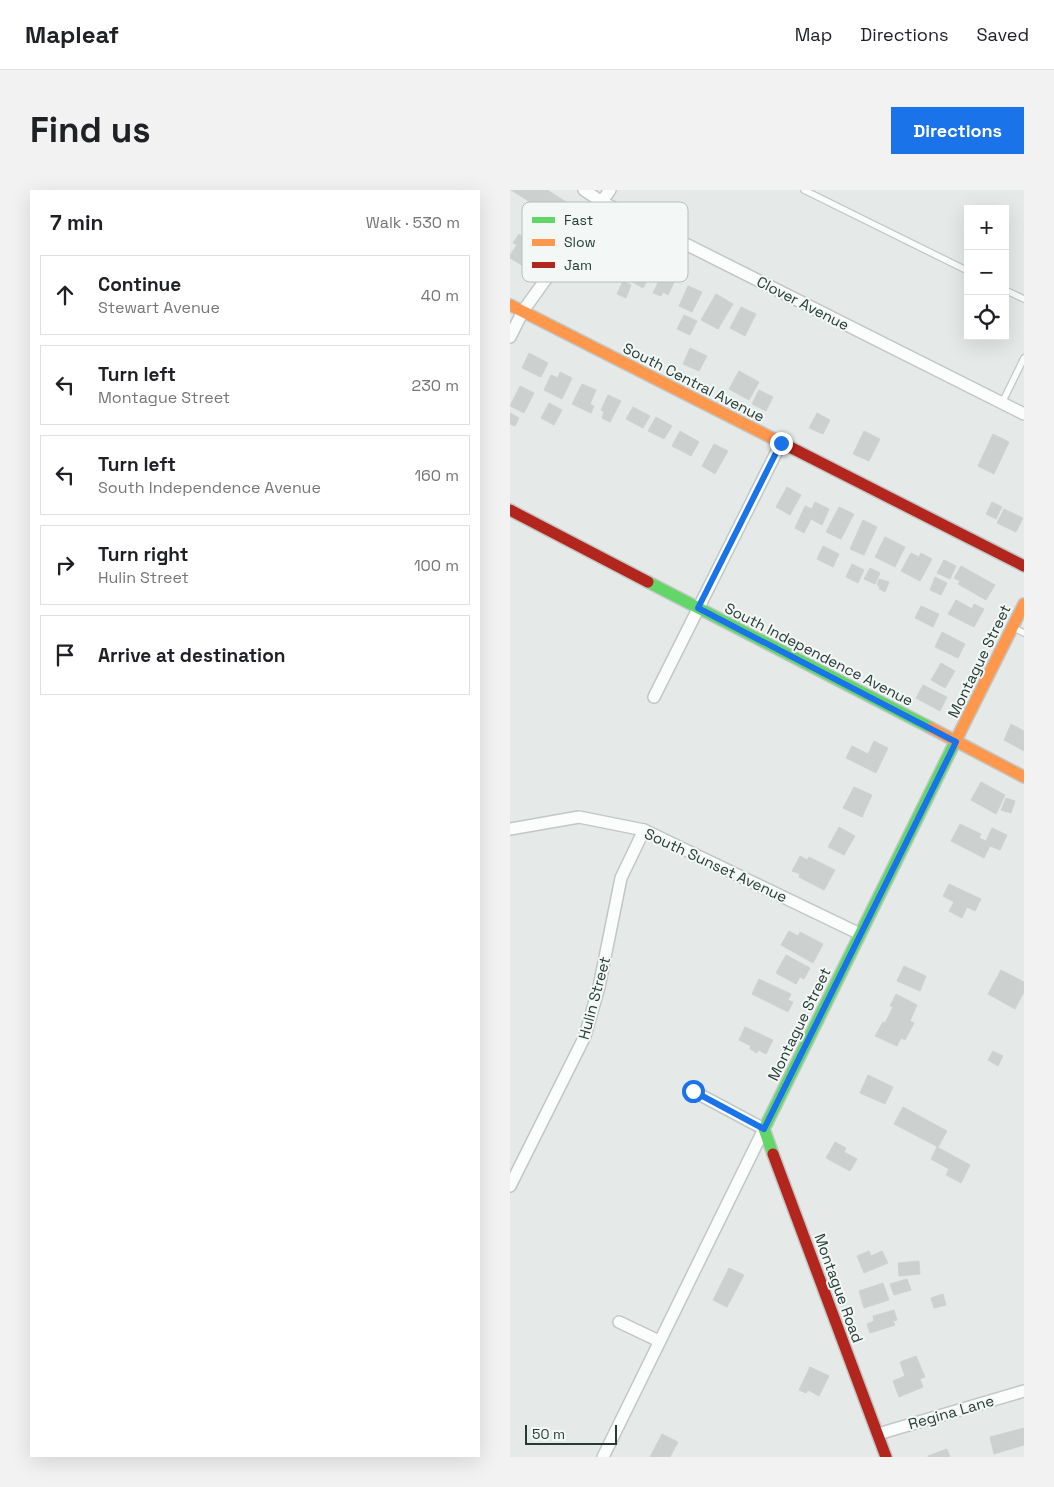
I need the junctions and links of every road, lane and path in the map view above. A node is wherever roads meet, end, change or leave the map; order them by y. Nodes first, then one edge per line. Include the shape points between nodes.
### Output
1 (584, 190) edge
2 (610, 190) edge
3 (804, 190) edge
4 (602, 202) joint
5 (688, 245) edge
6 (964, 269) edge
7 (545, 282) edge
8 (1009, 292) edge
9 (1024, 299) edge
10 (510, 305) edge
11 (523, 312) junction
12 (510, 337) edge
13 (1024, 358) edge
14 (1002, 403) junction
15 (1024, 414) edge
16 (781, 443) junction
17 (510, 510) edge
18 (1024, 566) edge
19 (1024, 604) edge
20 (698, 608) junction
21 (1012, 627) junction
22 (1024, 632) edge
23 (654, 697) dead end
24 (956, 742) junction
25 (1024, 777) edge
26 (511, 826) edge
27 (644, 830) junction
28 (860, 934) junction
29 (693, 1091) dead end
30 (764, 1129) junction
31 (511, 1182) edge
32 (619, 1322) dead end
33 (659, 1342) junction
34 (1024, 1391) edge
35 (878, 1434) junction
36 (602, 1457) edge
37 (886, 1457) edge

1 - 4 street, Clover Avenue
2 - 4 street
3 - 6 lane
5 - 14 street, Clover Avenue
7 - 11 street
8 - 9 lane
10 - 11 street, South Central Avenue
11 - 12 street
11 - 16 street, South Central Avenue
13 - 14 lane
14 - 15 street, Clover Avenue
16 - 18 street, South Central Avenue
16 - 20 street
17 - 20 street, South Independence Avenue
19 - 21 street, Montague Street
20 - 23 street
20 - 24 street, South Independence Avenue
21 - 22 lane
21 - 24 street, Montague Street
24 - 25 street, South Independence Avenue
24 - 28 street, Montague Street
26 - 27 street, South Sunset Avenue via 579,817
27 - 28 street, South Sunset Avenue
27 - 31 street, Hulin Street via 621,878 586,1036
28 - 30 street, Montague Street
29 - 30 street
30 - 33 street, Montague Street
30 - 35 street, Montague Road
32 - 33 street
33 - 36 street, Montague Street
34 - 35 street, Regina Lane
35 - 37 street, Montague Road

